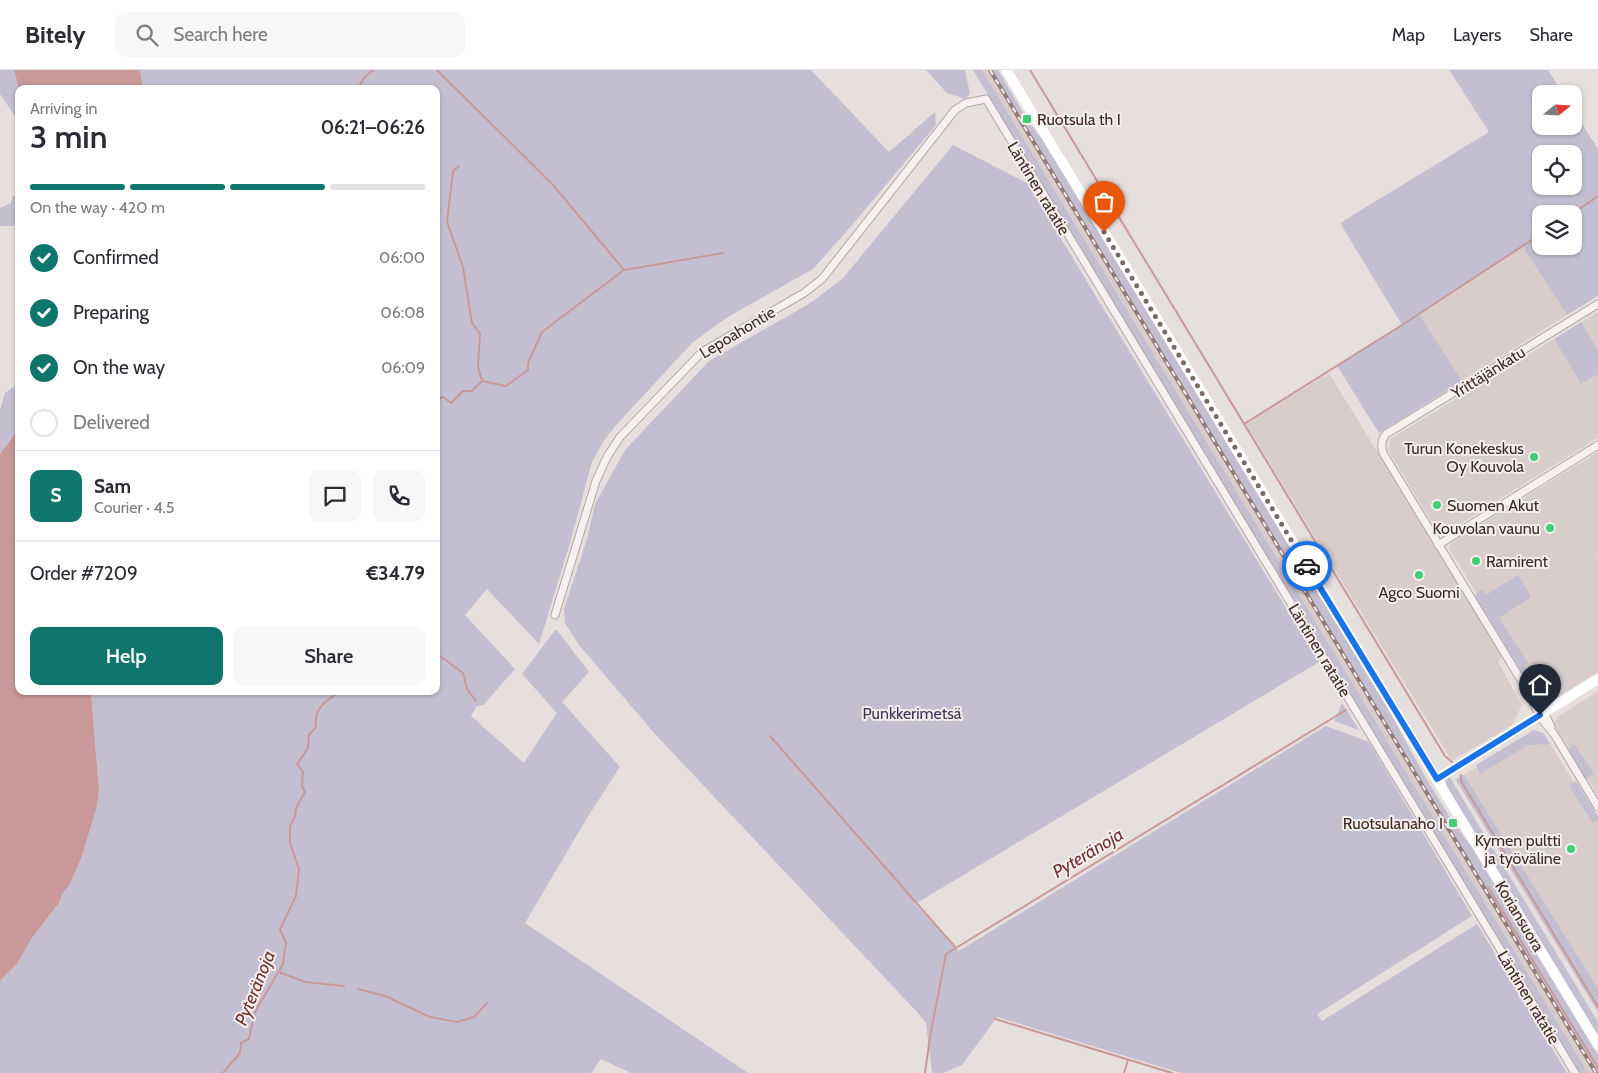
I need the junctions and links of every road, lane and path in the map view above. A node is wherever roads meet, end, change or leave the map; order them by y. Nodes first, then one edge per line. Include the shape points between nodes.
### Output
1 (1006, 70) edge
2 (986, 99) joint
3 (1598, 304) edge
4 (1598, 445) edge
5 (1438, 545) junction
6 (555, 615) dead end
7 (1598, 679) edge
8 (1542, 714) junction
9 (1437, 779) junction
10 (1598, 807) edge
11 (1598, 1045) edge
12 (1575, 1073) edge

1 - 9 main road, Koriansuora
2 - 6 street, Lepoahontie via 966,103 956,110 822,279 702,352 620,437 596,481
2 - 12 street, Läntinen ratatie
3 - 5 street, Yrittäjänkatu via 1386,434 1382,442 1383,453
4 - 5 street
5 - 8 street
7 - 8 main road
8 - 9 main road
8 - 10 street
9 - 11 main road, Koriansuora

